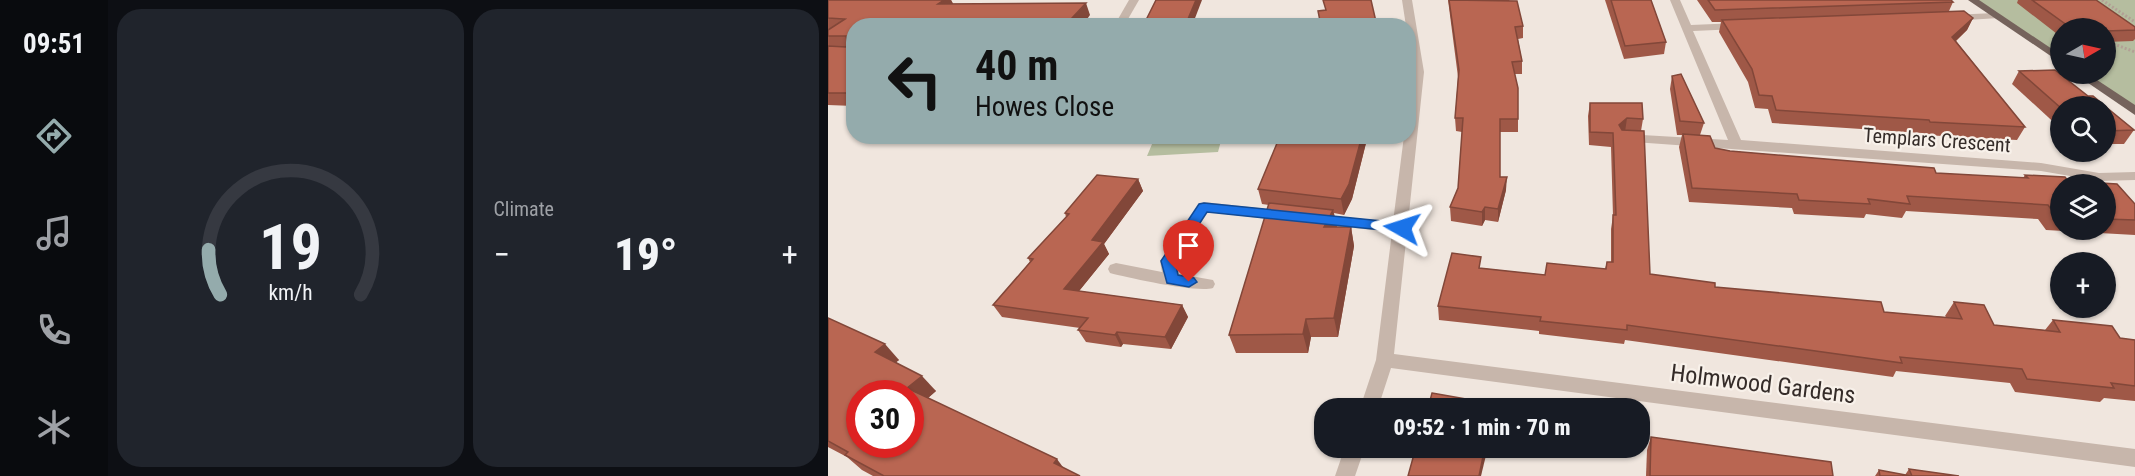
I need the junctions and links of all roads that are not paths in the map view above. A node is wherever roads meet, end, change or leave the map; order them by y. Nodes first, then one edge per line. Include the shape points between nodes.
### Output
1 (1134, 0) edge
2 (1407, 0) edge
3 (1675, 0) edge
4 (1973, 0) edge
5 (1995, 16) junction
6 (1124, 18) edge
7 (1410, 18) edge
8 (1936, 18) edge
9 (1747, 26) edge
10 (1688, 28) junction
11 (2050, 53) edge
12 (1416, 59) edge
13 (2096, 84) edge
14 (1416, 92) edge
15 (2135, 111) edge
16 (1625, 138) edge
17 (1411, 144) edge
18 (1736, 144) junction
19 (2135, 176) edge
20 (1402, 228) junction
21 (1116, 269) dead end
22 (1172, 279) junction
23 (1206, 284) dead end
24 (1385, 360) junction
25 (1372, 398) edge
26 (1351, 458) edge
27 (2135, 458) edge
28 (1345, 476) edge

1 - 6 street
2 - 7 street
3 - 10 street
4 - 5 main road
5 - 8 street
5 - 11 main road
9 - 10 street
10 - 18 street
12 - 14 street
13 - 15 main road
16 - 18 street, Templars Crescent
17 - 20 street
18 - 19 street, Templars Crescent via 2041,167 2099,177
20 - 22 street via 1204,207 1168,261
20 - 24 street
21 - 22 street
22 - 23 street
24 - 25 street
24 - 27 street, Holmwood Gardens
26 - 28 street

